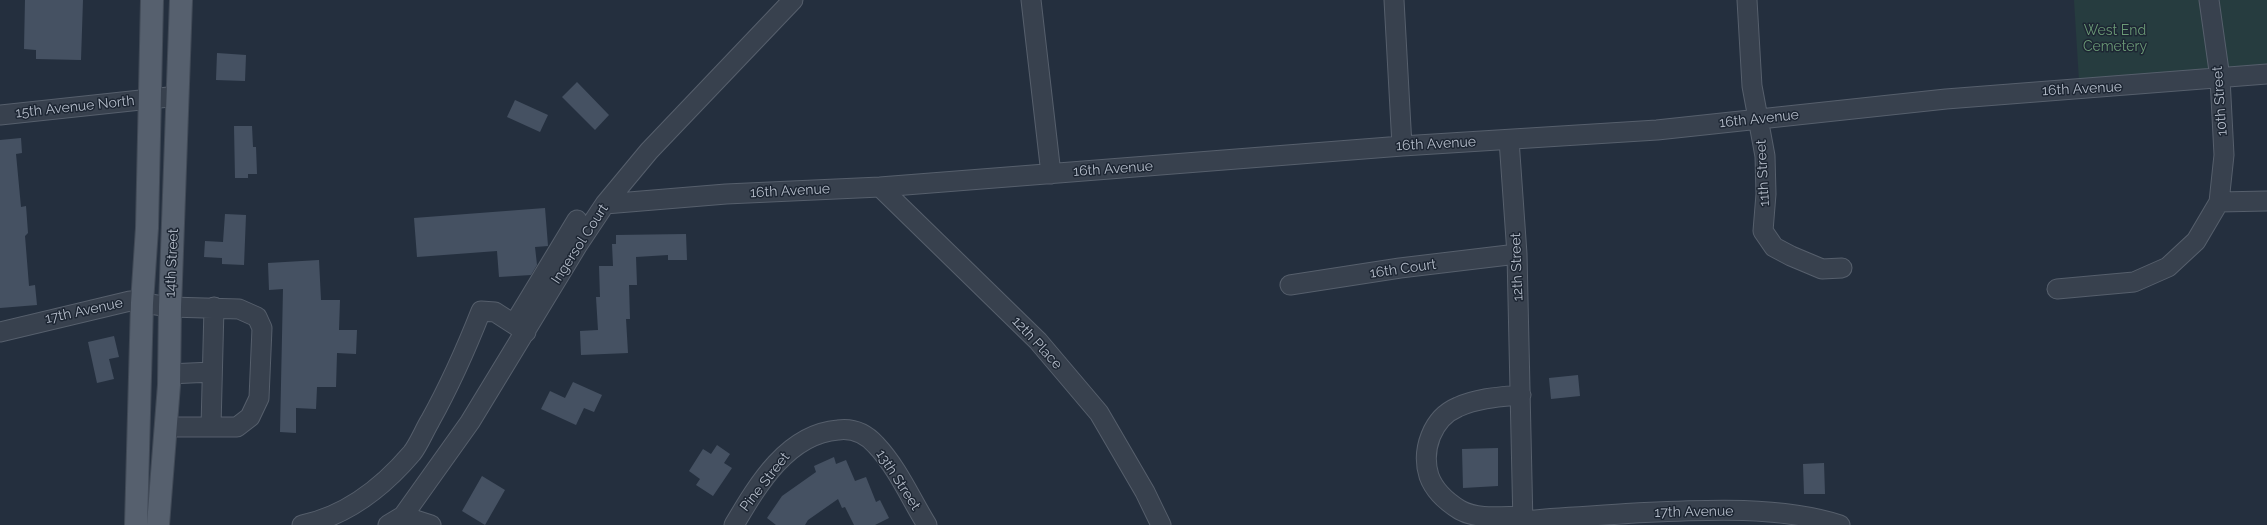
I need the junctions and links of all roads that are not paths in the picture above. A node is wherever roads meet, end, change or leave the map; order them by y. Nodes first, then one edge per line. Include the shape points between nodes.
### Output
1 (152, 0) edge
2 (181, 0) edge
3 (793, 0) edge
4 (1031, 0) edge
5 (1394, 0) edge
6 (1747, 0) edge
7 (2209, 0) edge
8 (2267, 74) edge
9 (2220, 78) junction
10 (178, 96) junction
11 (149, 99) junction
12 (0, 115) edge
13 (1759, 119) junction
14 (1509, 140) junction
15 (1402, 146) junction
16 (1051, 174) junction
17 (880, 186) junction
18 (2267, 201) edge
19 (2219, 202) junction
20 (605, 204) junction
21 (577, 220) dead end
22 (1517, 254) junction
23 (1842, 268) dead end
24 (1290, 284) dead end
25 (2057, 289) dead end
26 (142, 303) junction
27 (170, 307) junction
28 (214, 307) junction
29 (520, 328) junction
30 (0, 332) edge
31 (212, 372) junction
32 (169, 374) junction
33 (1521, 395) junction
34 (165, 427) junction
35 (211, 427) junction
36 (845, 429) joint
37 (395, 520) edge
38 (1523, 521) edge
39 (136, 525) edge
40 (158, 525) edge
41 (302, 525) edge
42 (431, 525) edge
43 (734, 525) edge
44 (927, 525) edge
45 (1161, 525) edge
46 (1840, 525) edge

1 - 11 main road, 14th Street
2 - 10 main road, 14th Street
3 - 20 street, Ingersol Court via 649,151
4 - 16 street
5 - 15 street
6 - 13 street, 11th Street via 1752,86
7 - 9 street, 10th Street
8 - 9 street, 16th Avenue
9 - 13 street, 16th Avenue via 1953,99
9 - 19 street, 10th Street via 2224,155
10 - 11 street, 15th Avenue North
10 - 27 main road, 14th Street
11 - 12 street, 15th Avenue North
11 - 26 main road, 14th Street via 147,228
13 - 14 street, 16th Avenue via 1657,130
13 - 23 street, 11th Street via 1765,156 1766,194 1763,231 1774,247 1791,256 1822,269
14 - 15 street, 16th Avenue
14 - 22 street, 12th Street
15 - 16 street, 16th Avenue
16 - 17 street, 16th Avenue
17 - 20 street, 16th Avenue via 726,194
17 - 45 street, 12th Place via 1038,342 1099,413 1146,492
18 - 19 street
19 - 25 street via 2196,241 2168,267 2134,282
20 - 29 street, Ingersol Court
21 - 29 street
22 - 24 street, 16th Court
22 - 33 street, 12th Street
26 - 27 street, 17th Avenue
26 - 30 street, 17th Avenue via 130,301
26 - 39 main road, 14th Street
27 - 28 street, 17th Avenue
27 - 32 main road, 14th Street
28 - 31 street
28 - 35 street, 17th Avenue via 239,309 257,317 262,328 259,398 250,417 237,427
29 - 37 street, Ingersol Court via 470,422
29 - 41 street via 495,312 481,311 454,377 412,452 378,488 345,510 321,521
31 - 32 street
31 - 35 street
32 - 34 main road, 14th Street
33 - 38 street, 12th Street
33 - 38 street via 1482,399 1457,407 1437,422 1427,447 1429,477 1440,495 1461,510 1485,517
34 - 35 street, 17th Avenue
34 - 40 main road, 14th Street
36 - 43 street, Pine Street via 810,436 781,458
36 - 44 street, 13th Street via 862,434 887,458
37 - 42 street
38 - 46 street, 17th Avenue via 1585,514 1732,510 1824,520

